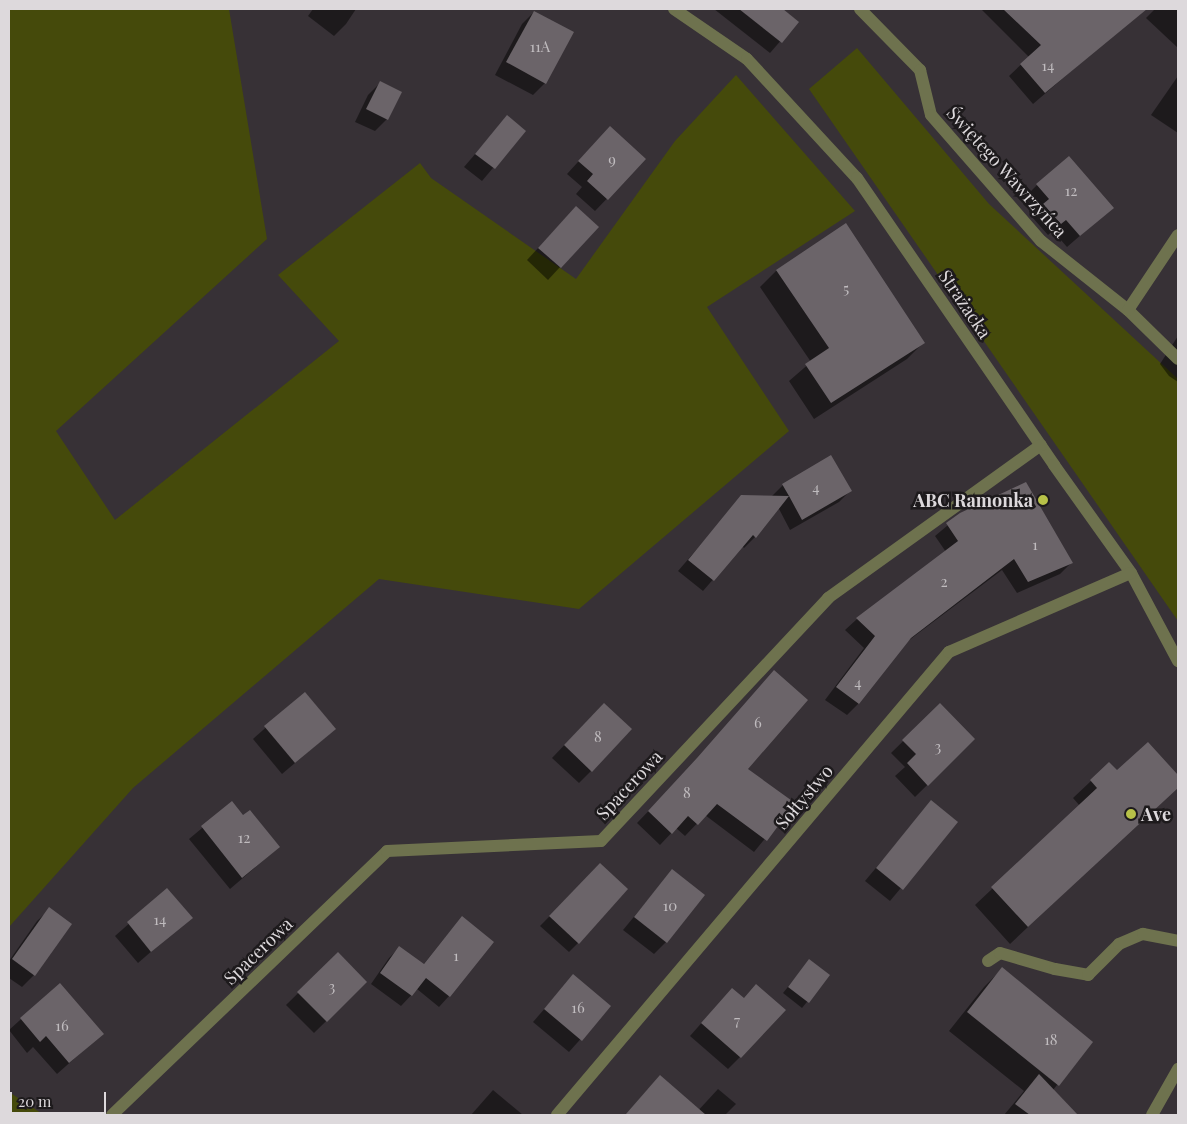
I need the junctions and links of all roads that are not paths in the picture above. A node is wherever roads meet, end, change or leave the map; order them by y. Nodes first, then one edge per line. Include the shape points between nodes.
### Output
1 (674, 9) edge
2 (860, 9) edge
3 (1178, 235) edge
4 (1128, 310) junction
5 (1178, 359) edge
6 (1041, 445) junction
7 (1131, 573) junction
8 (1178, 661) edge
9 (1178, 941) edge
10 (988, 961) dead end
11 (1178, 1069) edge
12 (112, 1115) edge
13 (557, 1115) edge
14 (1152, 1115) edge

1 - 6 street, Strażacka via 747,59 857,178
2 - 4 street, Świętego Wawrzyńca via 920,70 931,115 1041,241
3 - 4 street
4 - 5 street, Świętego Wawrzyńca
6 - 7 street, Strażacka
6 - 12 street, Spacerowa via 828,598 601,841 387,851
7 - 8 street, Strażacka
7 - 13 street, Sołtystwo via 949,652
9 - 10 street via 1144,934 1118,944 1088,975 1000,953
11 - 14 street

